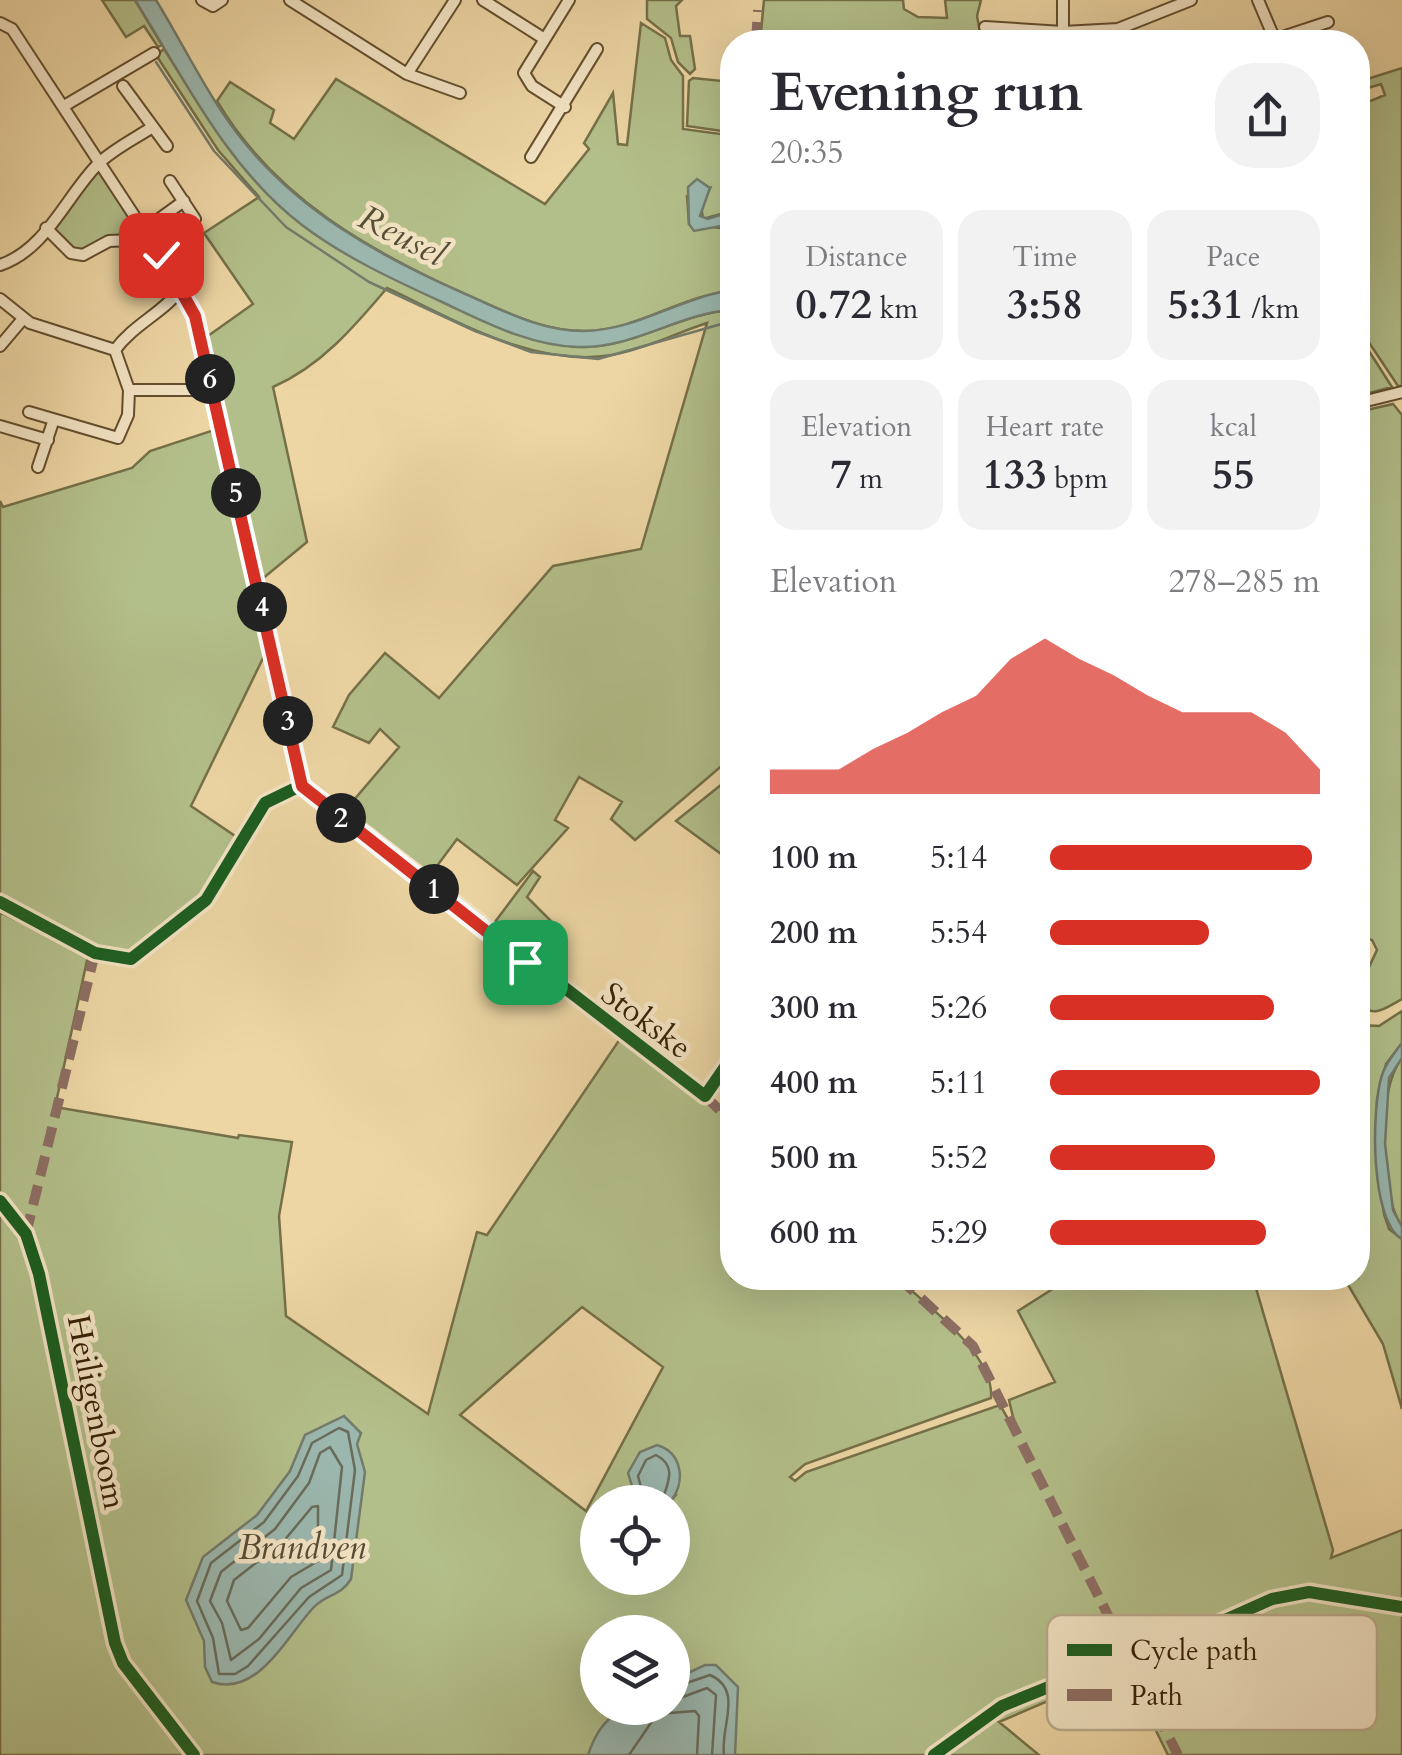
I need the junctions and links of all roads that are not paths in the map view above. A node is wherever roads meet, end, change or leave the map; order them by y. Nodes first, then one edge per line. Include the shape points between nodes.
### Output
1 (202, 0) edge
2 (222, 0) edge
3 (290, 0) edge
4 (455, 0) edge
5 (482, 0) edge
6 (569, 0) edge
7 (1063, 0) edge
8 (1191, 0) edge
9 (1258, 0) edge
10 (1328, 22) dead end
11 (0, 23) edge
12 (985, 27) dead end
13 (1118, 29) joint
14 (1008, 30) edge
15 (1063, 30) edge
16 (1111, 30) edge
17 (1268, 30) edge
18 (1304, 30) edge
19 (543, 38) junction
20 (596, 49) dead end
21 (154, 53) dead end
22 (406, 74) junction
23 (123, 86) dead end
24 (460, 93) dead end
25 (64, 106) junction
26 (565, 108) junction
27 (150, 128) junction
28 (168, 146) dead end
29 (531, 157) dead end
30 (100, 162) junction
31 (170, 180) dead end
32 (184, 202) junction
33 (195, 219) dead end
34 (46, 228) junction
35 (144, 229) junction
36 (0, 265) edge
37 (182, 288) junction
38 (0, 299) edge
39 (22, 320) junction
40 (0, 346) edge
41 (115, 350) junction
42 (129, 390) junction
43 (1402, 392) edge
44 (215, 400) junction
45 (1370, 400) edge
46 (30, 412) dead end
47 (53, 422) junction
48 (0, 426) edge
49 (48, 440) junction
50 (38, 467) dead end
51 (302, 786) junction
52 (0, 902) edge
53 (720, 1075) edge
54 (0, 1201) edge
55 (194, 1755) edge

1 - 2 street via 214,6
3 - 22 street
4 - 22 street
5 - 19 street
6 - 19 street
7 - 15 street
8 - 13 street
9 - 17 street
10 - 18 street
11 - 25 street via 12,28
12 - 14 street
13 - 16 street
19 - 26 street via 524,72 532,86
20 - 26 street
21 - 25 street
22 - 24 street
23 - 27 street
25 - 30 street
26 - 29 street
27 - 28 street
27 - 30 street
30 - 34 street
30 - 35 street
31 - 32 street
32 - 33 street
32 - 35 street
34 - 35 street via 76,255 130,240
34 - 36 street via 12,262
35 - 37 street
37 - 41 street
37 - 44 street
38 - 39 street
39 - 40 street
39 - 41 street
41 - 42 street
42 - 44 street via 194,390
42 - 47 street via 118,438
43 - 45 street
44 - 51 street
46 - 47 street
47 - 49 street
48 - 49 street
49 - 50 street
51 - 52 street via 265,803 206,900 131,959 95,953
51 - 53 street, Stokske via 705,1096
54 - 55 street, Heiligenboom via 26,1234 39,1274 115,1643

